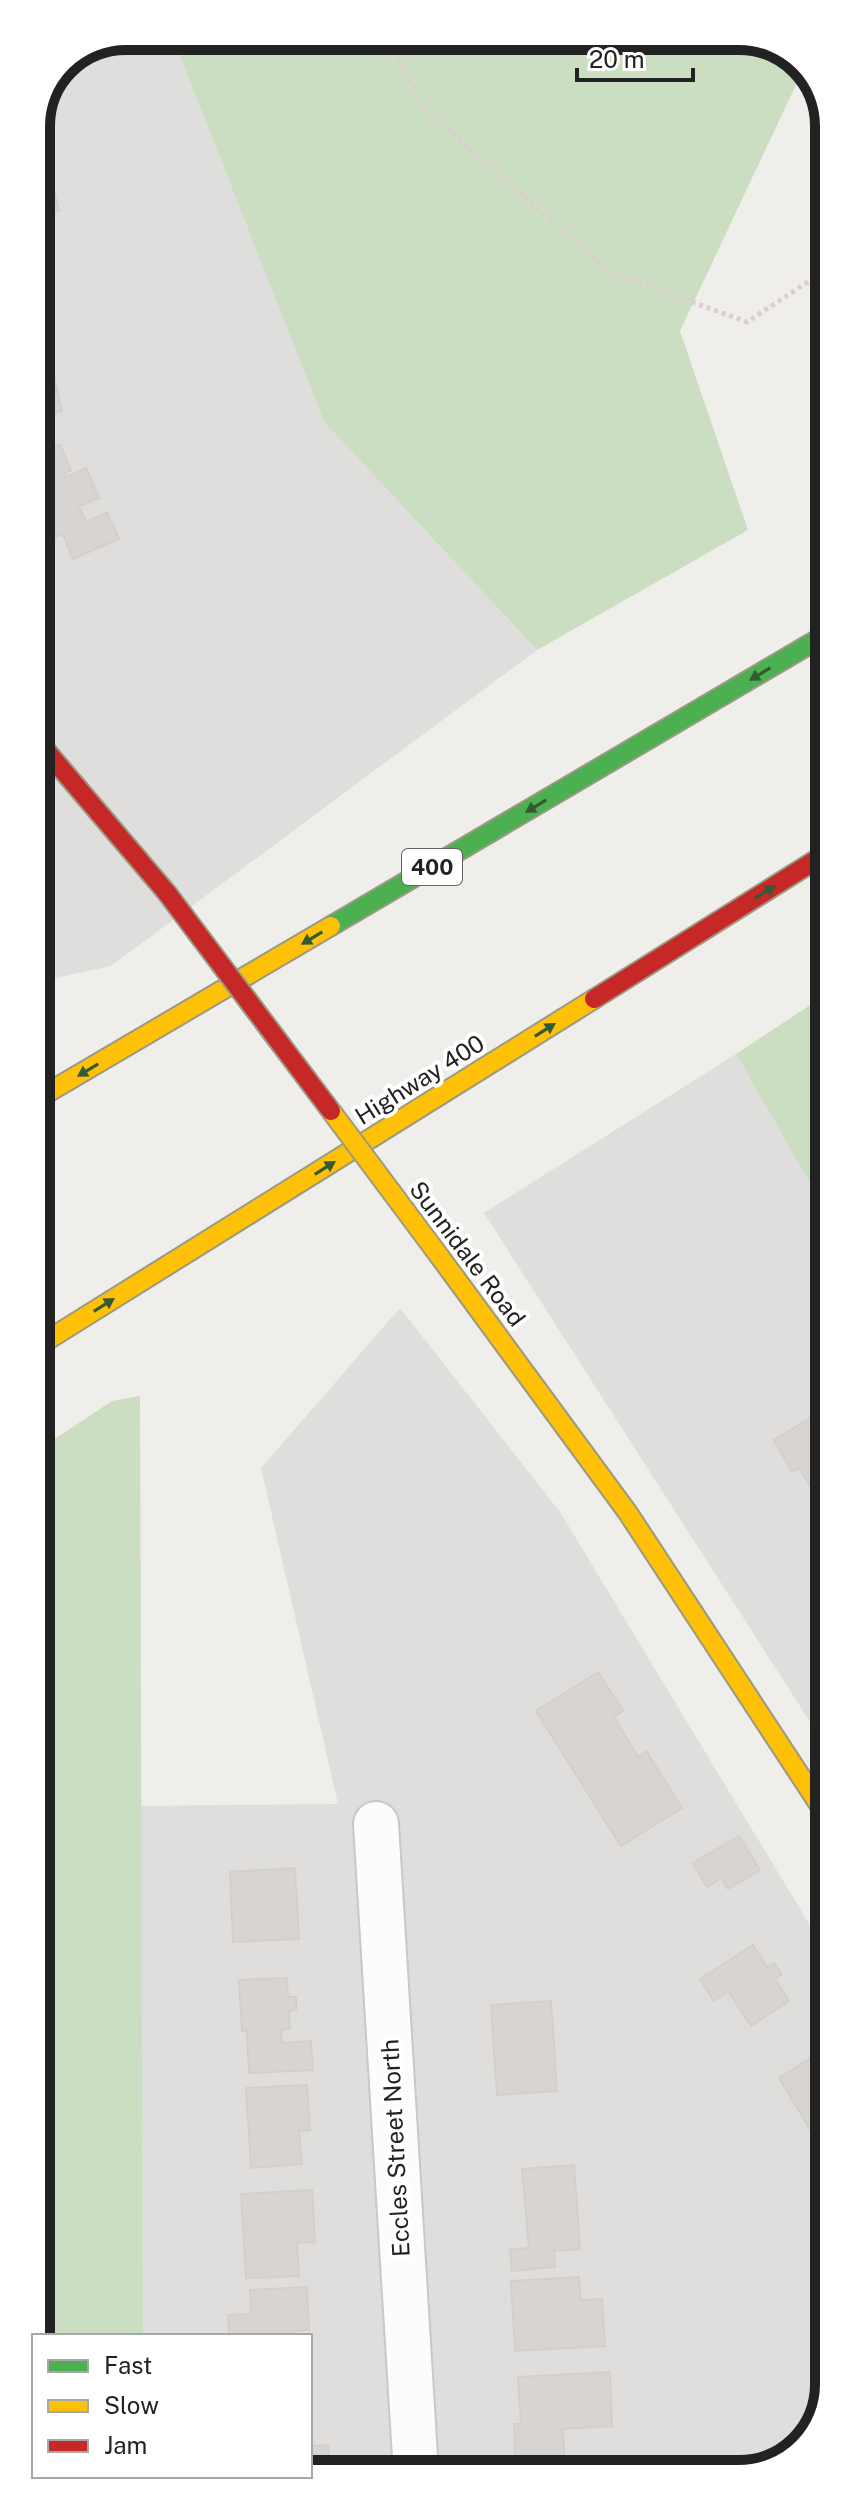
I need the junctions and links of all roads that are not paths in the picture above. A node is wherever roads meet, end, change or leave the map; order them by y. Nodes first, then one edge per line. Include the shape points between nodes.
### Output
1 (815, 641) edge
2 (50, 755) edge
3 (815, 860) edge
4 (50, 1091) edge
5 (50, 1339) edge
6 (815, 1798) edge
7 (376, 1824) dead end
8 (415, 2460) edge

1 -> 4 main road, 400
2 - 6 main road, Sunnidale Road, bridge via 167,893 628,1513
5 -> 3 main road, Highway 400
7 - 8 street, Eccles Street North

